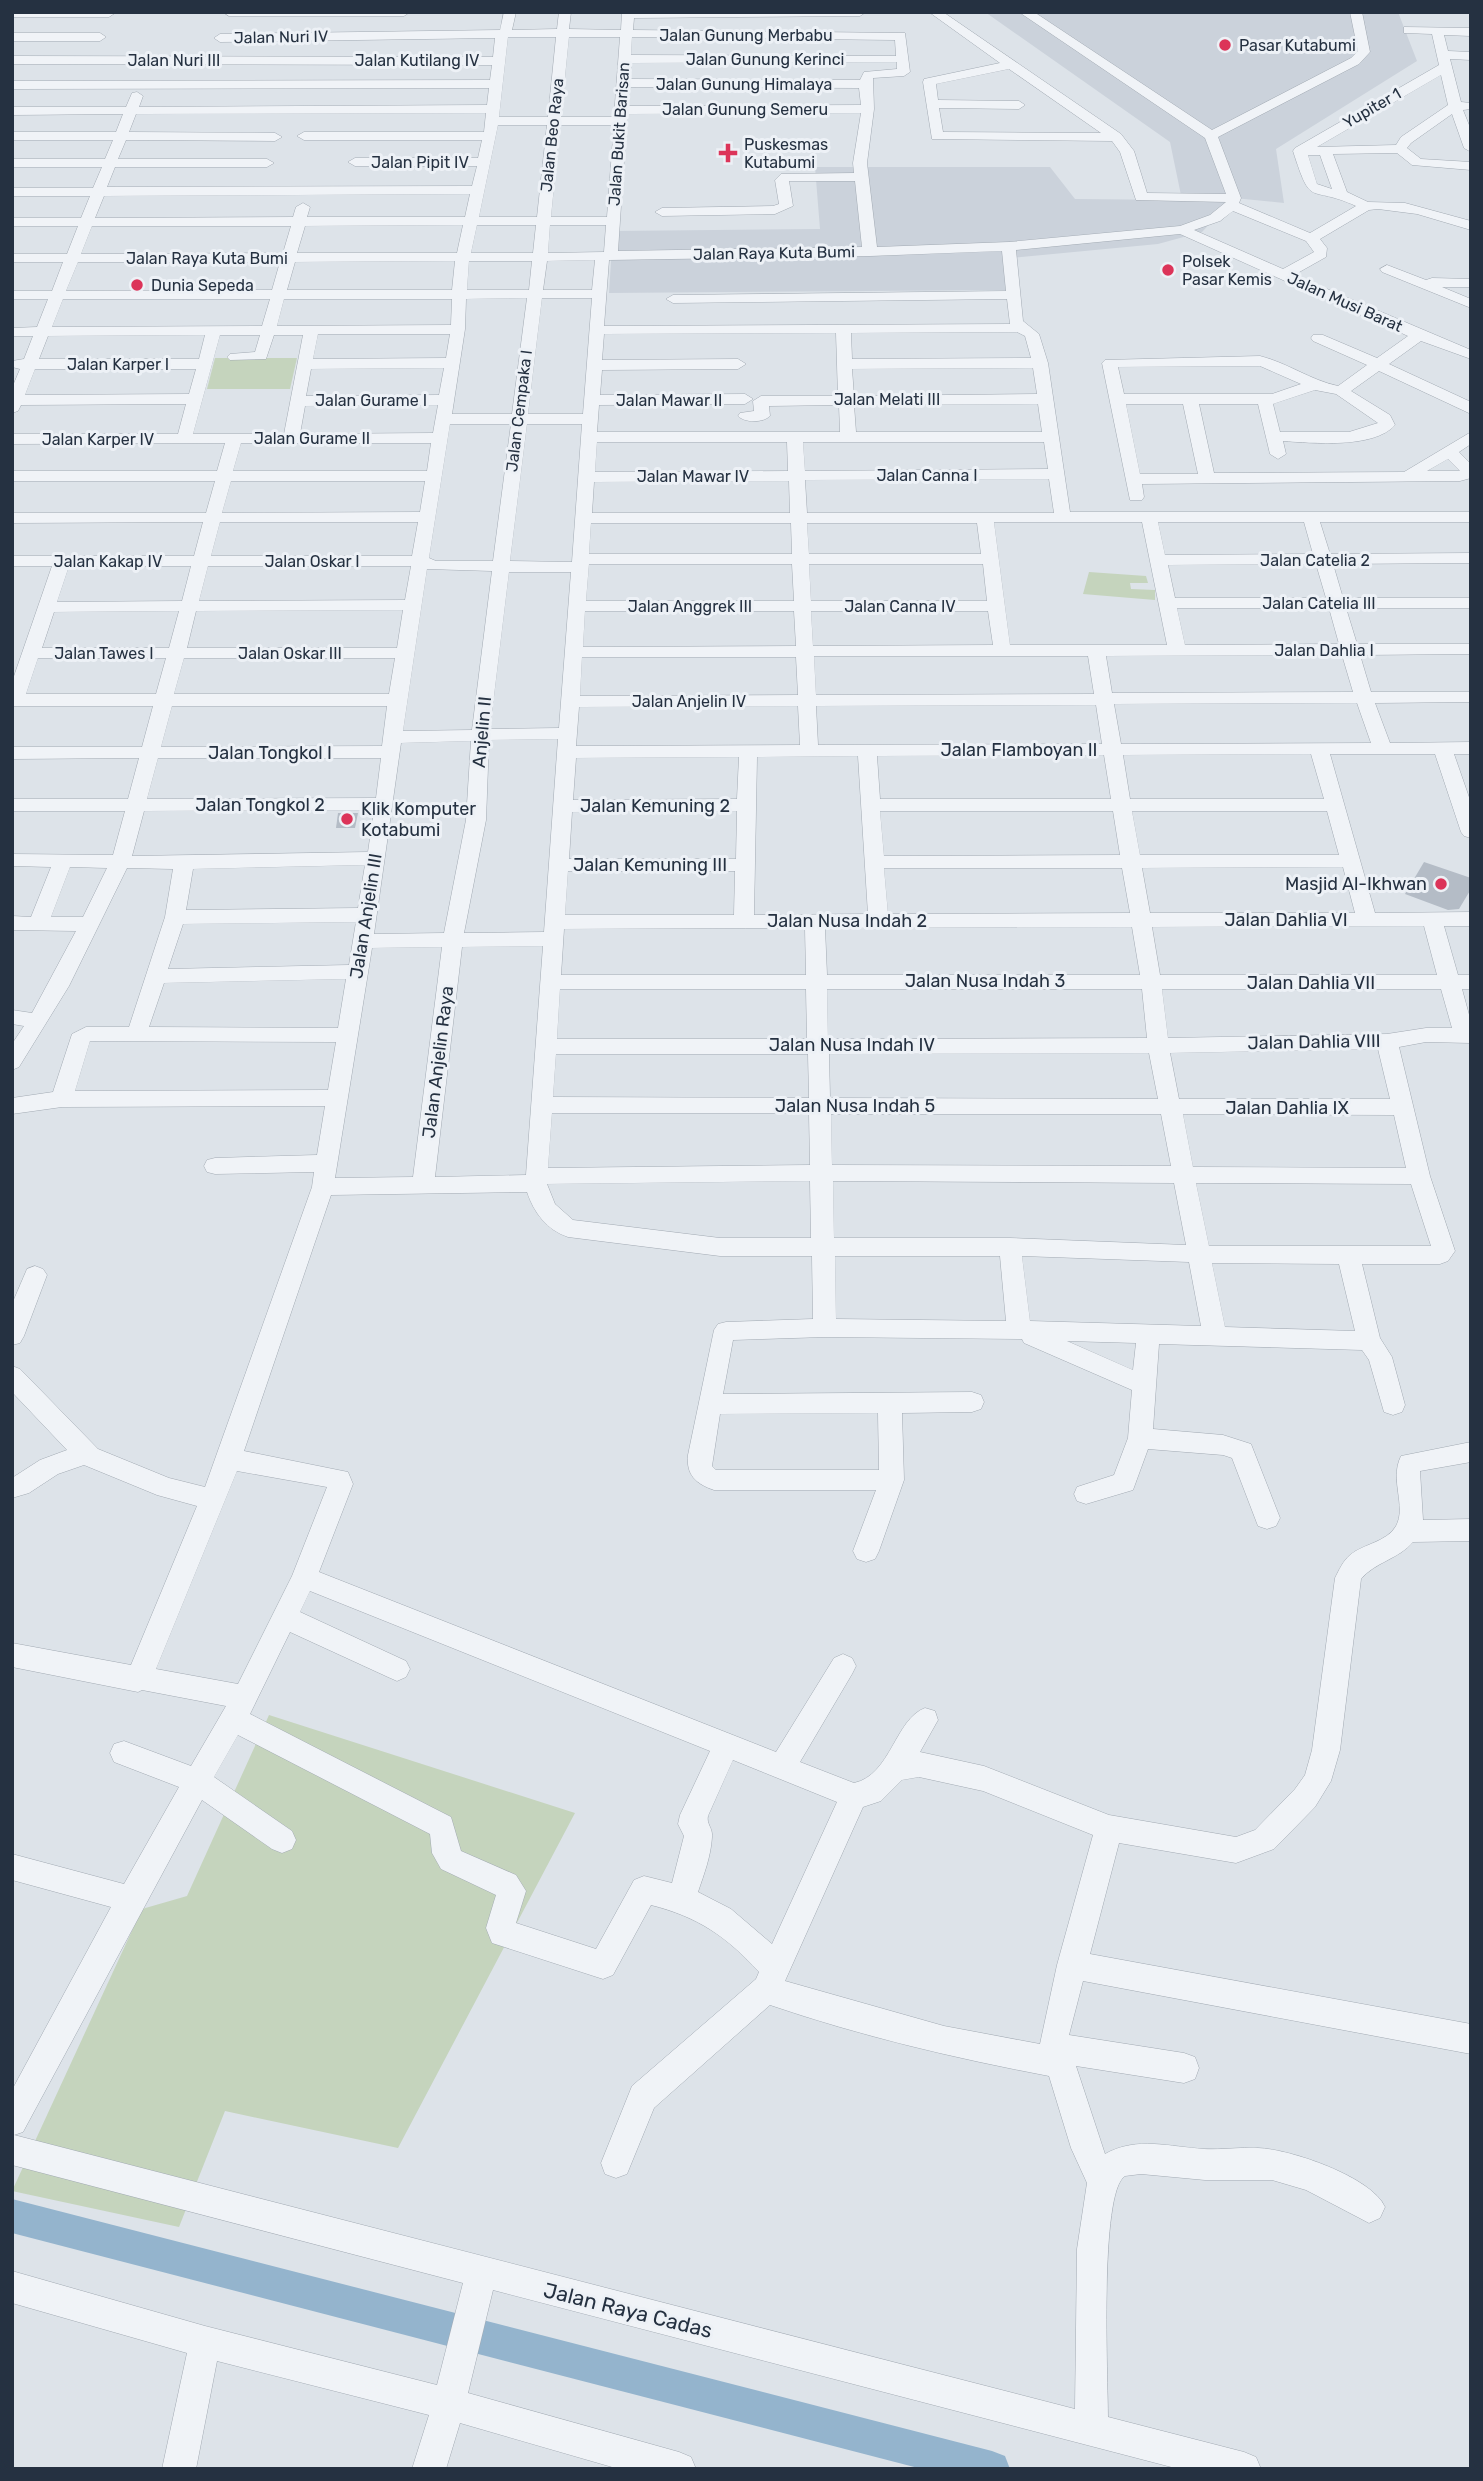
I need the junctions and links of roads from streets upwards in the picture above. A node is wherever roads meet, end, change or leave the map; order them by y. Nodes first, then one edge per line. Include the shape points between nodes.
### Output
1 (109, 12) edge
2 (229, 12) edge
3 (350, 12) edge
4 (404, 12) edge
5 (510, 12) edge
6 (565, 12) edge
7 (860, 12) edge
8 (1025, 12) edge
9 (1356, 12) edge
10 (12, 13) edge
11 (628, 13) edge
12 (785, 13) edge
13 (928, 15) edge
14 (1408, 30) dead end
15 (1437, 31) junction
16 (1471, 32) edge
17 (562, 33) junction
18 (625, 34) junction
19 (785, 34) junction
20 (502, 35) junction
21 (865, 35) junction
22 (343, 36) junction
23 (12, 37) edge
24 (100, 37) junction
25 (220, 38) junction
26 (968, 54) junction
27 (1471, 56) edge
28 (625, 59) junction
29 (786, 59) junction
30 (12, 60) edge
31 (91, 60) junction
32 (150, 60) junction
33 (212, 60) junction
34 (336, 60) junction
35 (498, 61) junction
36 (1013, 64) junction
37 (905, 66) junction
38 (1451, 72) junction
39 (951, 77) junction
40 (929, 82) junction
41 (623, 83) junction
42 (142, 84) junction
43 (497, 84) junction
44 (788, 84) junction
45 (865, 84) junction
46 (12, 85) edge
47 (332, 85) junction
48 (934, 104) junction
49 (990, 105) junction
50 (1019, 105) dead end
51 (1455, 106) junction
52 (1471, 107) edge
53 (132, 109) junction
54 (367, 109) junction
55 (792, 109) junction
56 (869, 109) junction
57 (284, 110) junction
58 (326, 110) junction
59 (12, 111) edge
60 (621, 115) junction
61 (554, 121) junction
62 (491, 122) junction
63 (1468, 133) edge
64 (122, 135) junction
65 (12, 136) edge
66 (275, 136) junction
67 (304, 136) dead end
68 (361, 136) junction
69 (1211, 136) junction
70 (1116, 137) junction
71 (1471, 148) edge
72 (1400, 149) junction
73 (1300, 151) junction
74 (1325, 151) junction
75 (355, 162) junction
76 (485, 162) junction
77 (12, 163) edge
78 (111, 163) junction
79 (267, 163) junction
80 (1471, 166) edge
81 (863, 177) junction
82 (479, 190) junction
83 (12, 191) edge
84 (258, 191) junction
85 (308, 191) junction
86 (348, 191) junction
87 (99, 192) junction
88 (1340, 194) junction
89 (1233, 201) junction
90 (1366, 206) junction
91 (1391, 206) junction
92 (663, 212) dead end
93 (470, 221) junction
94 (544, 221) junction
95 (613, 221) junction
96 (12, 222) edge
97 (87, 222) junction
98 (299, 222) junction
99 (1386, 223) dead end
100 (1471, 226) edge
101 (1182, 230) junction
102 (1311, 238) junction
103 (1009, 246) junction
104 (870, 252) junction
105 (607, 256) junction
106 (540, 257) junction
107 (12, 258) edge
108 (69, 264) junction
109 (461, 264) junction
110 (286, 265) junction
111 (1387, 269) dead end
112 (12, 271) edge
113 (1283, 275) junction
114 (1421, 282) junction
115 (1471, 283) edge
116 (461, 293) junction
117 (279, 294) junction
118 (535, 294) junction
119 (600, 294) junction
120 (12, 295) edge
121 (57, 295) junction
122 (1013, 295) junction
123 (673, 299) dead end
124 (1471, 304) edge
125 (1020, 328) junction
126 (458, 329) junction
127 (843, 329) junction
128 (270, 330) junction
129 (312, 330) junction
130 (598, 330) junction
131 (214, 331) junction
132 (12, 332) edge
133 (42, 332) junction
134 (1419, 335) junction
135 (1318, 338) dead end
136 (1471, 355) edge
137 (235, 357) dead end
138 (452, 363) junction
139 (1040, 363) junction
140 (12, 364) edge
141 (29, 364) junction
142 (740, 364) junction
143 (844, 364) junction
144 (206, 365) junction
145 (305, 365) junction
146 (595, 365) junction
147 (1376, 365) junction
148 (1314, 385) junction
149 (1340, 391) junction
150 (1190, 398) junction
151 (1264, 398) junction
152 (196, 399) junction
153 (846, 399) junction
154 (1045, 399) junction
155 (1116, 399) junction
156 (445, 400) junction
157 (298, 401) junction
158 (13, 403) edge
159 (1471, 409) edge
160 (746, 416) junction
161 (443, 419) junction
162 (517, 419) junction
163 (591, 419) junction
164 (1272, 436) junction
165 (746, 437) junction
166 (795, 437) junction
167 (848, 437) junction
168 (1051, 437) junction
169 (291, 438) junction
170 (440, 438) junction
171 (1471, 438) edge
172 (12, 439) edge
173 (184, 439) junction
174 (234, 439) junction
175 (1449, 451) junction
176 (1278, 454) dead end
177 (1057, 474) junction
178 (1410, 475) junction
179 (12, 476) edge
180 (434, 476) junction
181 (797, 476) junction
182 (224, 477) junction
183 (588, 477) junction
184 (1207, 478) junction
185 (1132, 479) junction
186 (1136, 497) dead end
187 (213, 517) junction
188 (429, 517) junction
189 (799, 517) junction
190 (985, 517) junction
191 (1471, 517) edge
192 (12, 518) edge
193 (585, 518) junction
194 (1063, 518) junction
195 (1149, 518) junction
196 (1311, 518) junction
197 (1471, 558) edge
198 (801, 559) junction
199 (990, 559) junction
200 (63, 560) junction
201 (1158, 560) junction
202 (1324, 560) junction
203 (12, 561) edge
204 (203, 561) junction
205 (421, 561) junction
206 (580, 563) junction
207 (500, 565) junction
208 (1168, 603) junction
209 (1471, 603) edge
210 (1337, 604) junction
211 (413, 605) junction
212 (188, 606) junction
213 (577, 606) junction
214 (803, 606) junction
215 (996, 606) junction
216 (47, 607) junction
217 (1177, 649) junction
218 (1471, 649) edge
219 (1002, 650) junction
220 (1096, 650) junction
221 (1352, 650) junction
222 (805, 651) junction
223 (574, 652) junction
224 (32, 653) junction
225 (176, 653) junction
226 (405, 653) junction
227 (1471, 697) edge
228 (1364, 698) junction
229 (1104, 699) junction
230 (14, 700) edge
231 (397, 700) junction
232 (807, 700) junction
233 (163, 701) junction
234 (570, 702) junction
235 (568, 733) junction
236 (480, 736) junction
237 (392, 744) junction
238 (1471, 748) edge
239 (1319, 749) junction
240 (1443, 749) junction
241 (809, 750) junction
242 (867, 750) junction
243 (1113, 750) junction
244 (1383, 750) junction
245 (748, 751) junction
246 (567, 752) junction
247 (12, 753) edge
248 (149, 753) junction
249 (385, 804) junction
250 (1465, 804) edge
251 (12, 805) edge
252 (747, 805) junction
253 (871, 805) junction
254 (1335, 805) junction
255 (135, 806) junction
256 (563, 806) junction
257 (1123, 806) junction
258 (1471, 832) edge
259 (375, 858) junction
260 (12, 860) edge
261 (63, 860) junction
262 (121, 860) junction
263 (1351, 861) junction
264 (874, 862) junction
265 (1132, 862) junction
266 (184, 863) junction
267 (557, 865) junction
268 (744, 865) junction
269 (367, 915) junction
270 (175, 917) junction
271 (1367, 919) junction
272 (1471, 919) edge
273 (1139, 920) junction
274 (1432, 920) junction
275 (816, 921) junction
276 (878, 921) junction
277 (744, 922) junction
278 (12, 923) edge
279 (39, 923) junction
280 (89, 925) junction
281 (554, 930) junction
282 (453, 940) junction
283 (363, 941) junction
284 (357, 972) junction
285 (157, 976) junction
286 (1151, 981) junction
287 (550, 982) junction
288 (819, 982) junction
289 (1461, 982) edge
290 (12, 1017) edge
291 (38, 1021) junction
292 (137, 1033) junction
293 (347, 1035) junction
294 (1467, 1035) edge
295 (1387, 1041) junction
296 (1158, 1044) junction
297 (820, 1045) junction
298 (546, 1046) junction
299 (12, 1062) edge
300 (62, 1098) junction
301 (337, 1098) junction
302 (540, 1105) junction
303 (12, 1106) edge
304 (820, 1106) junction
305 (1169, 1106) junction
306 (1404, 1107) junction
307 (328, 1163) junction
308 (215, 1166) dead end
309 (822, 1173) junction
310 (1183, 1174) junction
311 (1419, 1176) junction
312 (536, 1180) junction
313 (423, 1184) junction
314 (323, 1187) junction
315 (1010, 1247) junction
316 (822, 1249) junction
317 (1198, 1252) junction
318 (1349, 1256) junction
319 (35, 1275) dead end
320 (825, 1328) junction
321 (1019, 1330) junction
322 (1148, 1335) junction
323 (12, 1336) edge
324 (1215, 1337) junction
325 (1369, 1341) junction
326 (12, 1376) edge
327 (1144, 1385) junction
328 (972, 1402) dead end
329 (890, 1403) junction
330 (711, 1404) junction
331 (1393, 1405) dead end
332 (1140, 1438) junction
333 (1471, 1452) edge
334 (84, 1454) junction
335 (229, 1459) junction
336 (892, 1479) junction
337 (12, 1488) edge
338 (1086, 1494) dead end
339 (212, 1499) junction
340 (1267, 1518) dead end
341 (1471, 1530) edge
342 (1407, 1531) junction
343 (866, 1551) dead end
344 (304, 1577) junction
345 (283, 1617) junction
346 (12, 1655) edge
347 (843, 1666) dead end
348 (397, 1669) dead end
349 (138, 1680) junction
350 (239, 1708) junction
351 (925, 1720) dead end
352 (726, 1746) junction
353 (124, 1753) dead end
354 (782, 1768) junction
355 (894, 1769) junction
356 (199, 1782) junction
357 (854, 1796) junction
358 (1109, 1828) junction
359 (282, 1840) dead end
360 (12, 1867) edge
361 (131, 1899) junction
362 (681, 1899) junction
363 (1071, 1965) junction
364 (770, 1978) junction
365 (1471, 2039) edge
366 (1057, 2056) junction
367 (1184, 2068) dead end
368 (12, 2121) edge
369 (12, 2150) edge
370 (616, 2163) dead end
371 (1101, 2179) junction
372 (1369, 2207) dead end
373 (478, 2284) junction
374 (12, 2287) edge
375 (205, 2342) junction
376 (452, 2389) junction
377 (1092, 2430) junction
378 (179, 2469) edge
379 (429, 2469) edge
380 (679, 2469) edge
381 (1244, 2469) edge

1 - 10 street
1 - 24 street
2 - 3 street
2 - 25 street
3 - 4 street
3 - 22 street
5 - 20 street, Jalan Anjelin III
6 - 17 street, Jalan Beo Raya
7 - 12 street
7 - 21 street
8 - 69 street
9 - 69 street via 1364,51 1355,61
11 - 12 street
11 - 18 street, Jalan Bukit Barisan
12 - 19 street
13 - 26 street via 954,25
14 - 15 street
15 - 16 street
15 - 38 street
17 - 18 street, Jalan Gunung Merbabu
17 - 20 street, Jalan Gunung Merbabu
17 - 61 street, Jalan Beo Raya
18 - 19 street, Jalan Gunung Merbabu
18 - 28 street, Jalan Bukit Barisan
19 - 21 street, Jalan Gunung Merbabu
19 - 29 street
20 - 22 street, Jalan Nuri IV
20 - 35 street, Jalan Anjelin III
21 - 37 street, Jalan Gunung Merbabu via 901,36
22 - 25 street, Jalan Nuri IV
22 - 34 street
23 - 24 street
24 - 31 street
25 - 33 street
26 - 36 street
26 - 36 street
26 - 39 street
27 - 38 street
28 - 29 street, Jalan Gunung Kerinci
28 - 41 street, Jalan Bukit Barisan
29 - 37 street, Jalan Gunung Kerinci
29 - 44 street
30 - 31 street, Jalan Nuri III
31 - 32 street, Jalan Nuri III
32 - 33 street, Jalan Nuri III
32 - 42 street
33 - 34 street, Jalan Nuri III
34 - 35 street, Jalan Kutilang IV
34 - 47 street
35 - 43 street, Jalan Anjelin III
36 - 70 street
37 - 40 street
37 - 45 street via 868,75
38 - 51 street
38 - 73 street, Yupiter 1
39 - 40 street
39 - 49 street
40 - 48 street
41 - 44 street, Jalan Gunung Himalaya
41 - 60 street, Jalan Bukit Barisan
42 - 46 street
42 - 47 street
42 - 53 street
43 - 47 street
43 - 62 street, Jalan Anjelin III
44 - 45 street, Jalan Gunung Himalaya
44 - 55 street
45 - 56 street
47 - 58 street
48 - 49 street
48 - 70 street via 939,138
49 - 50 street
51 - 52 street
51 - 63 street
51 - 72 street
53 - 57 street
53 - 59 street
53 - 64 street
54 - 58 street
54 - 62 street
54 - 68 street
55 - 56 street, Jalan Gunung Semeru
55 - 60 street, Jalan Gunung Semeru
56 - 81 street via 860,163
57 - 58 street
57 - 66 street
60 - 61 street, Jalan Gunung Semeru
60 - 95 street, Jalan Bukit Barisan
61 - 62 street, Jalan Gunung Semeru
61 - 94 street, Jalan Beo Raya
62 - 68 street
62 - 76 street, Jalan Anjelin III
63 - 71 street
64 - 65 street
64 - 66 street
64 - 78 street
66 - 79 street
67 - 68 street
68 - 75 street
69 - 89 street
70 - 89 street via 1127,151 1141,197
72 - 74 street
72 - 80 street via 1412,161
73 - 74 street
73 - 88 street via 1311,186
74 - 88 street
75 - 76 street, Jalan Pipit IV
75 - 86 street
76 - 82 street, Jalan Anjelin III
77 - 78 street
78 - 79 street
78 - 87 street
79 - 84 street
81 - 92 street via 786,177 781,186 786,206 775,210
81 - 104 street
82 - 86 street
82 - 93 street, Jalan Anjelin III
83 - 87 street
84 - 85 street
84 - 87 street
85 - 86 street
85 - 98 street
87 - 97 street
88 - 90 street
89 - 101 street, Jalan Raya Kuta Bumi via 1215,218
89 - 102 street
90 - 91 street
90 - 102 street
91 - 99 street
91 - 100 street
93 - 94 street
93 - 98 street
93 - 109 street, Jalan Anjelin III
94 - 95 street
94 - 106 street, Jalan Beo Raya
95 - 105 street, Jalan Bukit Barisan
96 - 97 street
97 - 98 street
97 - 108 street
98 - 110 street
101 - 103 street, Jalan Raya Kuta Bumi
101 - 113 street, Jalan Musi Barat
102 - 113 street via 1321,254
103 - 104 street, Jalan Raya Kuta Bumi
103 - 122 street
104 - 105 street, Jalan Raya Kuta Bumi
105 - 106 street, Jalan Raya Kuta Bumi
105 - 119 street, Jalan Bukit Barisan
106 - 109 street, Jalan Raya Kuta Bumi
106 - 118 street, Jalan Cempaka I
107 - 108 street
108 - 110 street, Jalan Raya Kuta Bumi
108 - 112 street
108 - 121 street
109 - 110 street, Jalan Raya Kuta Bumi
109 - 116 street, Jalan Anjelin III
110 - 117 street
111 - 114 street
113 - 134 street, Jalan Musi Barat
114 - 115 street
114 - 124 street
116 - 117 street
116 - 118 street
116 - 126 street, Jalan Anjelin III
117 - 121 street
117 - 128 street
118 - 119 street
118 - 162 street, Jalan Cempaka I
119 - 130 street, Jalan Bukit Barisan
120 - 121 street
121 - 133 street
122 - 123 street
122 - 125 street
125 - 127 street
125 - 139 street via 1032,334
126 - 129 street
126 - 138 street, Jalan Anjelin III
127 - 142 street
127 - 143 street
128 - 129 street
128 - 131 street
128 - 137 street via 261,356
129 - 145 street
130 - 142 street
130 - 146 street, Jalan Bukit Barisan
131 - 133 street
131 - 144 street
132 - 133 street
133 - 141 street
134 - 136 street, Jalan Musi Barat
134 - 147 street
135 - 147 street
138 - 145 street
138 - 156 street, Jalan Anjelin III
139 - 143 street
139 - 154 street
140 - 141 street, Jalan Karper I
141 - 144 street, Jalan Karper I
141 - 158 street
142 - 146 street
142 - 160 street
142 - 163 street, Jalan Mawar II
143 - 153 street
144 - 152 street
145 - 157 street
146 - 163 street, Jalan Bukit Barisan
147 - 149 street
147 - 159 street
148 - 149 street
148 - 151 street via 1277,399
148 - 155 street via 1261,361 1116,362 1109,366
149 - 164 street via 1384,418 1387,425 1363,436
150 - 151 street
150 - 155 street
150 - 184 street
151 - 164 street
152 - 158 street
152 - 173 street
153 - 154 street, Jalan Melati III
153 - 160 street, Jalan Melati III via 761,401 762,416
153 - 167 street
154 - 168 street
155 - 185 street
156 - 157 street, Jalan Gurame I
156 - 161 street, Jalan Anjelin III
157 - 169 street
160 - 165 street
161 - 162 street
161 - 170 street, Jalan Anjelin III
162 - 163 street
162 - 207 street, Jalan Cempaka I
163 - 165 street
163 - 183 street, Jalan Bukit Barisan
164 - 176 street
165 - 166 street
166 - 167 street
166 - 181 street
167 - 168 street
168 - 177 street
169 - 170 street, Jalan Gurame II
169 - 174 street, Jalan Gurame II
170 - 180 street, Jalan Anjelin III
171 - 175 street
172 - 173 street, Jalan Karper IV
173 - 174 street, Jalan Gurame II
174 - 182 street
175 - 178 street
175 - 178 street via 1467,474
177 - 181 street, Jalan Canna I
177 - 194 street
178 - 184 street
179 - 182 street
180 - 182 street
180 - 188 street, Jalan Anjelin III
181 - 183 street, Jalan Mawar IV
181 - 189 street
182 - 187 street
183 - 193 street, Jalan Bukit Barisan
184 - 185 street
185 - 186 street
187 - 188 street
187 - 192 street
187 - 204 street
188 - 205 street, Jalan Anjelin III
189 - 190 street
189 - 193 street
189 - 198 street
190 - 194 street
190 - 199 street
191 - 196 street
193 - 206 street, Jalan Bukit Barisan
194 - 195 street
195 - 196 street
195 - 201 street
196 - 202 street
197 - 202 street, Jalan Catelia 2
198 - 199 street, Jalan Oskar I
198 - 206 street, Jalan Oskar I
198 - 214 street
199 - 215 street
200 - 203 street, Jalan Kakap IV
200 - 204 street, Jalan Kakap IV
200 - 216 street
201 - 202 street, Jalan Catelia 2
201 - 208 street
202 - 210 street
204 - 205 street, Jalan Oskar I
204 - 212 street
205 - 207 street, Jalan Oskar I via 435,566
205 - 211 street, Jalan Anjelin III
206 - 207 street, Jalan Oskar I
206 - 213 street, Jalan Bukit Barisan
207 - 236 street, Anjelin II
208 - 210 street, Jalan Catelia III
208 - 217 street
209 - 210 street, Jalan Catelia III
210 - 221 street
211 - 212 street
211 - 226 street, Jalan Anjelin III
212 - 216 street
212 - 225 street
213 - 214 street, Jalan Anggrek III
213 - 223 street, Jalan Bukit Barisan
214 - 215 street, Jalan Canna IV
214 - 222 street
215 - 219 street
216 - 224 street
217 - 220 street, Jalan Dahlia I
217 - 221 street, Jalan Dahlia I
218 - 221 street, Jalan Dahlia I
219 - 220 street, Jalan Dahlia I
219 - 222 street, Jalan Dahlia I
220 - 229 street
221 - 228 street
222 - 223 street, Jalan Dahlia I
222 - 232 street
223 - 234 street, Jalan Bukit Barisan
224 - 225 street, Jalan Tawes I
224 - 230 street
225 - 226 street, Jalan Oskar III
225 - 233 street
226 - 231 street, Jalan Anjelin III
227 - 228 street, Jalan Anjelin IV
228 - 229 street, Jalan Anjelin IV
228 - 244 street
229 - 232 street, Jalan Anjelin IV
229 - 243 street
230 - 233 street
231 - 233 street
231 - 237 street, Jalan Anjelin III
232 - 234 street, Jalan Anjelin IV
232 - 241 street
233 - 248 street
234 - 235 street, Jalan Bukit Barisan
235 - 236 street
235 - 246 street, Jalan Bukit Barisan
236 - 237 street
236 - 282 street, Anjelin II via 476,820
237 - 248 street, Jalan Tongkol I
237 - 249 street, Jalan Anjelin III
238 - 240 street, Jalan Flamboyan II
239 - 243 street, Jalan Flamboyan II
239 - 244 street, Jalan Flamboyan II
239 - 254 street
240 - 244 street, Jalan Flamboyan II
240 - 250 street
241 - 242 street, Jalan Flamboyan II
241 - 245 street, Jalan Flamboyan II
242 - 243 street, Jalan Flamboyan II
242 - 253 street
243 - 257 street
245 - 246 street, Jalan Flamboyan II
245 - 252 street
246 - 256 street, Jalan Bukit Barisan
247 - 248 street, Jalan Tongkol I
248 - 255 street
249 - 255 street, Jalan Tongkol 2
249 - 259 street, Jalan Anjelin III
250 - 258 street
251 - 255 street, Jalan Tongkol 2
252 - 256 street, Jalan Kemuning 2
252 - 268 street
253 - 257 street
253 - 264 street
254 - 257 street
254 - 263 street
255 - 262 street
256 - 267 street, Jalan Bukit Barisan
257 - 265 street
259 - 266 street
259 - 269 street, Jalan Anjelin III
260 - 261 street
261 - 262 street
261 - 279 street
262 - 266 street
262 - 280 street
263 - 265 street
263 - 271 street
264 - 265 street
264 - 276 street
265 - 273 street
266 - 270 street
267 - 268 street, Jalan Kemuning III
267 - 281 street, Jalan Bukit Barisan
268 - 277 street
269 - 270 street
269 - 283 street, Jalan Anjelin III
270 - 285 street
271 - 273 street, Jalan Dahlia VI
271 - 274 street, Jalan Dahlia VI
272 - 274 street, Jalan Dahlia VI
273 - 276 street, Jalan Nusa Indah 2
273 - 286 street
274 - 289 street
275 - 276 street, Jalan Nusa Indah 2
275 - 277 street, Jalan Nusa Indah 2
275 - 288 street
277 - 281 street, Jalan Nusa Indah 2
278 - 279 street
279 - 280 street
280 - 291 street
281 - 282 street, Jalan Nusa Indah 2
281 - 287 street, Jalan Bukit Barisan
282 - 283 street, Jalan Nusa Indah 2
282 - 313 street, Jalan Anjelin Raya
283 - 284 street, Jalan Anjelin III
284 - 285 street
284 - 293 street, Jalan Anjelin III
285 - 292 street
286 - 288 street, Jalan Nusa Indah 3
286 - 289 street, Jalan Dahlia VII
286 - 296 street
287 - 288 street, Jalan Nusa Indah 3
287 - 298 street, Jalan Bukit Barisan
288 - 297 street
289 - 294 street
290 - 291 street
291 - 299 street
292 - 293 street
292 - 300 street via 83,1035
293 - 301 street, Jalan Anjelin III
294 - 295 street, Jalan Dahlia VIII
295 - 296 street, Jalan Dahlia VIII
295 - 306 street
296 - 297 street, Jalan Nusa Indah IV
296 - 305 street
297 - 298 street, Jalan Nusa Indah IV
297 - 304 street
298 - 302 street, Jalan Bukit Barisan
300 - 301 street
300 - 303 street
301 - 307 street, Jalan Anjelin III
302 - 304 street, Jalan Nusa Indah 5
302 - 312 street, Jalan Bukit Barisan
304 - 305 street, Jalan Nusa Indah 5
304 - 309 street
305 - 306 street, Jalan Dahlia IX
305 - 310 street
306 - 311 street
307 - 308 street
307 - 314 street, Jalan Anjelin III
309 - 310 street
309 - 312 street
309 - 316 street
310 - 311 street
310 - 317 street
311 - 318 street via 1444,1251 1440,1255
312 - 313 street
312 - 316 street via 548,1214 568,1228 719,1247
313 - 314 street
314 - 335 street, Jalan Anjelin III
315 - 316 street
315 - 317 street
315 - 321 street
316 - 320 street
317 - 318 street
317 - 324 street
318 - 325 street
319 - 323 street
320 - 321 street
320 - 330 street via 726,1331
321 - 322 street
321 - 327 street
322 - 324 street
322 - 327 street
324 - 325 street
325 - 331 street via 1380,1357
326 - 334 street
327 - 332 street
328 - 329 street
329 - 330 street
329 - 336 street
330 - 336 street via 700,1455 704,1476 714,1480
332 - 338 street via 1124,1483
332 - 340 street via 1223,1445 1242,1451
333 - 342 street via 1410,1463 1413,1502
334 - 337 street
334 - 339 street via 166,1488
335 - 339 street, Jalan Anjelin III
335 - 344 street via 339,1479 341,1485
336 - 343 street
339 - 349 street, Jalan Anjelin III
341 - 342 street
342 - 358 street via 1351,1569 1326,1750 1317,1781 1264,1840 1236,1850 1214,1849
344 - 345 street
344 - 352 street
345 - 348 street
345 - 350 street
346 - 349 street
347 - 354 street
349 - 350 street
350 - 356 street
350 - 362 street via 441,1826 451,1860 512,1891 502,1933 603,1965 644,1890
351 - 355 street
352 - 354 street
352 - 362 street via 692,1824 699,1833
353 - 356 street
354 - 357 street
355 - 357 street via 871,1792
355 - 358 street via 919,1764 959,1772
356 - 359 street
356 - 361 street
357 - 364 street
358 - 363 street
360 - 361 street
361 - 368 street
362 - 364 street via 710,1910 748,1939
363 - 365 street
363 - 366 street via 1055,2025
364 - 366 street via 816,2006 944,2041
364 - 370 street via 643,2097
366 - 367 street
366 - 371 street via 1086,2148
369 - 373 street, Jalan Raya Cadas
371 - 372 street via 1111,2167 1131,2160 1258,2163 1327,2182
371 - 377 street via 1093,2257
373 - 376 street
373 - 377 street, Jalan Raya Cadas
374 - 375 street
375 - 376 street
375 - 378 street
376 - 379 street
376 - 380 street
377 - 381 street, Jalan Raya Cadas

